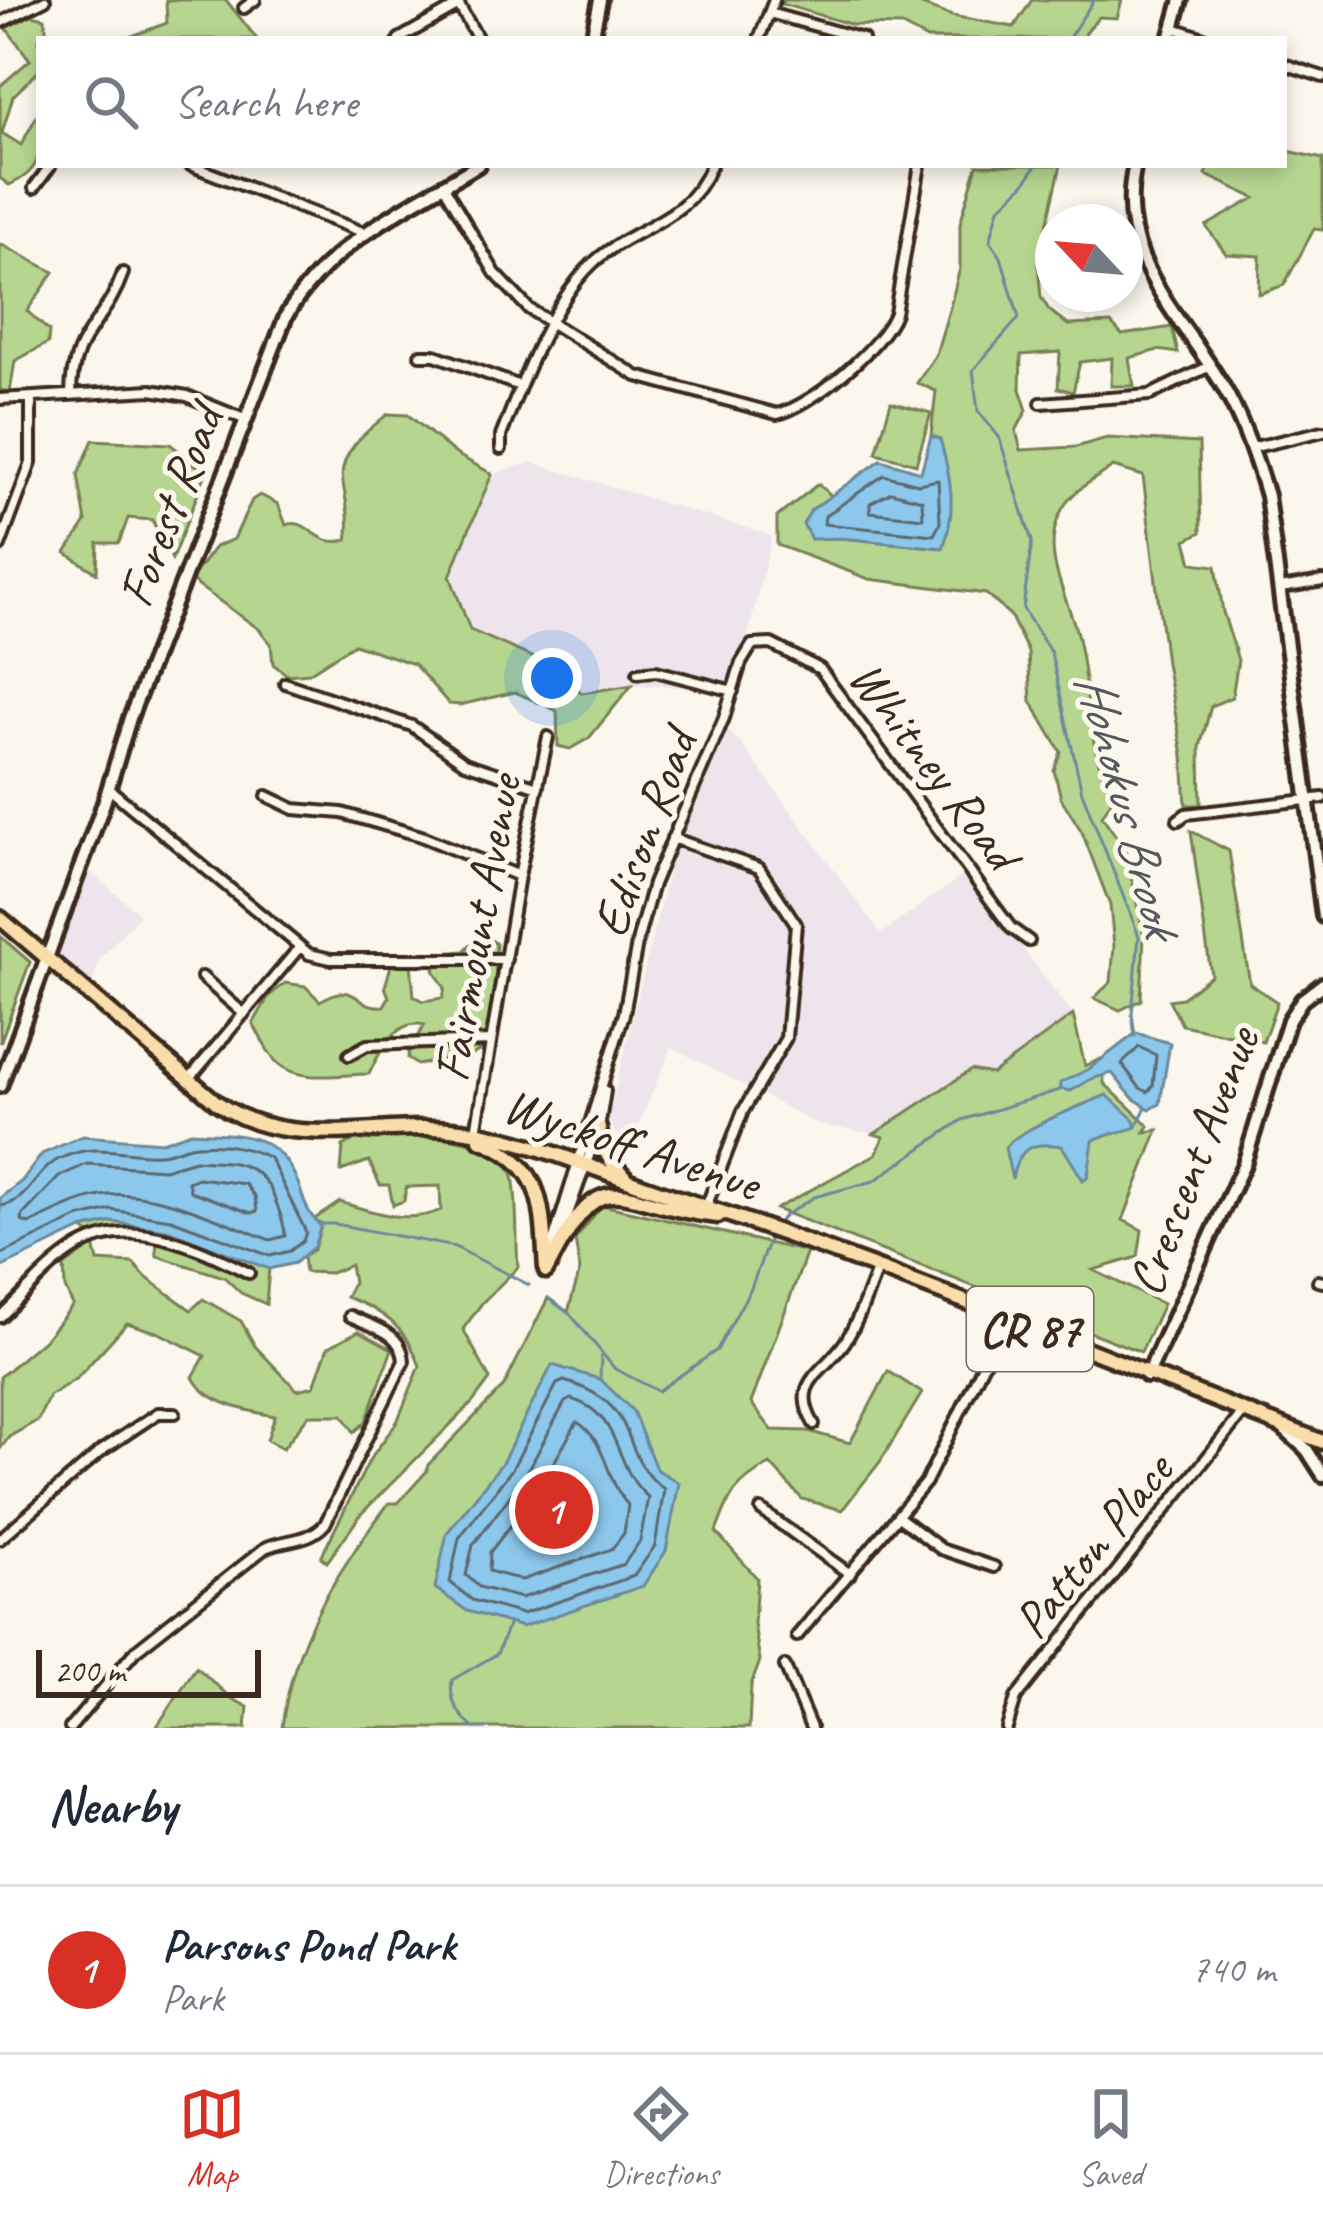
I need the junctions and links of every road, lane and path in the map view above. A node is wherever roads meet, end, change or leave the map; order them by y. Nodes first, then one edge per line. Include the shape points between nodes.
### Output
1 (45, 0) edge
2 (255, 0) edge
3 (600, 0) edge
4 (774, 0) edge
5 (1181, 0) edge
6 (458, 3) edge
7 (244, 8) dead end
8 (770, 13) junction
9 (0, 23) edge
10 (1172, 33) edge
11 (404, 36) edge
12 (476, 36) edge
13 (593, 36) edge
14 (761, 36) edge
15 (852, 36) edge
16 (1287, 65) edge
17 (1323, 77) edge
18 (49, 168) edge
19 (198, 168) edge
20 (473, 168) edge
21 (710, 168) edge
22 (919, 168) edge
23 (1135, 168) edge
24 (443, 186) junction
25 (34, 188) dead end
26 (365, 233) junction
27 (123, 273) dead end
28 (552, 324) junction
29 (419, 355) dead end
30 (1210, 366) junction
31 (520, 386) junction
32 (71, 395) junction
33 (0, 399) edge
34 (31, 399) junction
35 (1041, 403) dead end
36 (244, 419) junction
37 (1323, 430) edge
38 (1251, 448) junction
39 (501, 449) dead end
40 (0, 546) edge
41 (1323, 581) edge
42 (1281, 588) junction
43 (638, 673) dead end
44 (285, 683) dead end
45 (733, 691) junction
46 (548, 737) dead end
47 (538, 787) junction
48 (108, 788) junction
49 (267, 796) dead end
50 (1323, 798) edge
51 (1308, 800) junction
52 (1178, 820) dead end
53 (672, 838) junction
54 (519, 876) junction
55 (1323, 916) edge
56 (0, 918) edge
57 (1028, 940) dead end
58 (298, 948) junction
59 (45, 958) junction
60 (506, 959) junction
61 (202, 977) dead end
62 (1323, 984) edge
63 (244, 1014) junction
64 (491, 1041) junction
65 (349, 1054) dead end
66 (607, 1071) junction
67 (189, 1079) junction
68 (0, 1086) edge
69 (599, 1128) junction
70 (451, 1129) junction
71 (476, 1132) junction
72 (581, 1165) junction
73 (631, 1182) junction
74 (706, 1207) junction
75 (738, 1218) junction
76 (877, 1270) junction
77 (546, 1271) junction
78 (250, 1273) dead end
79 (350, 1316) dead end
80 (0, 1317) edge
81 (1005, 1320) junction
82 (1148, 1376) junction
83 (1244, 1412) junction
84 (175, 1413) dead end
85 (814, 1424) dead end
86 (1279, 1425) junction
87 (1323, 1442) edge
88 (1323, 1474) edge
89 (761, 1510) dead end
90 (900, 1518) junction
91 (0, 1539) edge
92 (994, 1567) dead end
93 (850, 1574) junction
94 (797, 1636) dead end
95 (785, 1666) dead end
96 (70, 1728) edge
97 (812, 1728) edge
98 (1006, 1728) edge

1 - 9 street
2 - 7 street
3 - 13 street
4 - 8 street
5 - 10 street
6 - 11 street
6 - 12 street
8 - 14 street
8 - 15 street
16 - 17 street
18 - 25 street
19 - 26 street
20 - 24 street, Forest Road
21 - 28 street via 686,205 594,262
22 - 28 street via 891,325 874,349 787,412 758,412 652,382
23 - 30 street via 1137,248
24 - 26 street, Forest Road
24 - 28 street via 506,287
26 - 36 street, Forest Road via 296,299
27 - 32 street via 77,349
28 - 31 street
29 - 31 street
30 - 35 street via 1150,395
30 - 38 street
31 - 39 street
32 - 34 street
32 - 36 street via 169,392
33 - 34 street
34 - 40 street via 31,463
36 - 48 street, Forest Road
37 - 38 street
38 - 42 street
41 - 42 street
42 - 51 street
43 - 45 street
44 - 47 street via 418,728 465,763
45 - 53 street, Edison Road
45 - 57 street, Whitney Road via 747,651 759,642 820,669 1011,928
46 - 47 street, Fairmount Avenue
47 - 54 street, Fairmount Avenue
48 - 58 street
48 - 59 street, Forest Road
49 - 54 street via 421,836
50 - 51 street
51 - 52 street
51 - 55 street
53 - 66 street, Edison Road via 649,898
53 - 74 street via 759,868 796,924 786,1038 743,1112
54 - 60 street, Fairmount Avenue
56 - 59 main road, Wyckoff Avenue / CR 87
58 - 60 street via 332,959
58 - 63 street
59 - 67 main road, Wyckoff Avenue / CR 87
59 - 68 street, Forest Road
60 - 64 street, Fairmount Avenue
61 - 63 street
62 - 82 street, Crescent Avenue via 1289,1020 1244,1164
63 - 67 street
64 - 65 street via 367,1045
64 - 71 street, Fairmount Avenue
66 - 69 street, Edison Road
66 - 72 street, Edison Road
67 - 70 main road, Wyckoff Avenue / CR 87 via 228,1111 274,1129
69 - 72 street, Edison Road
69 - 73 main road via 608,1159
70 - 71 main road, Wyckoff Avenue / CR 87
70 - 77 main road via 500,1148 526,1170 542,1205
71 - 72 main road, Wyckoff Avenue / CR 87
72 - 73 main road, Wyckoff Avenue / CR 87
72 - 77 street, Edison Road
73 - 74 main road, Wyckoff Avenue / CR 87
74 - 75 main road, Wyckoff Avenue / CR 87
75 - 76 main road, Wyckoff Avenue / CR 87
75 - 77 main road via 604,1195 571,1222
76 - 81 main road, Wyckoff Avenue / CR 87
76 - 85 street via 844,1343 808,1386
78 - 80 street via 160,1237 106,1235 68,1253
79 - 96 street via 394,1336 404,1361 325,1524 310,1538 265,1548 161,1629
81 - 82 main road, Wyckoff Avenue / CR 87
81 - 90 street via 939,1459
82 - 83 main road, Wyckoff Avenue / CR 87
83 - 86 main road, Wyckoff Avenue / CR 87
83 - 98 street, Patton Place via 1016,1699
84 - 91 street via 158,1413 119,1438
86 - 87 main road, Wyckoff Avenue / CR 87
86 - 88 street, Wyckoff Avenue / CR 87
89 - 93 street
90 - 92 street via 941,1549
90 - 93 street
93 - 94 street
95 - 97 street

